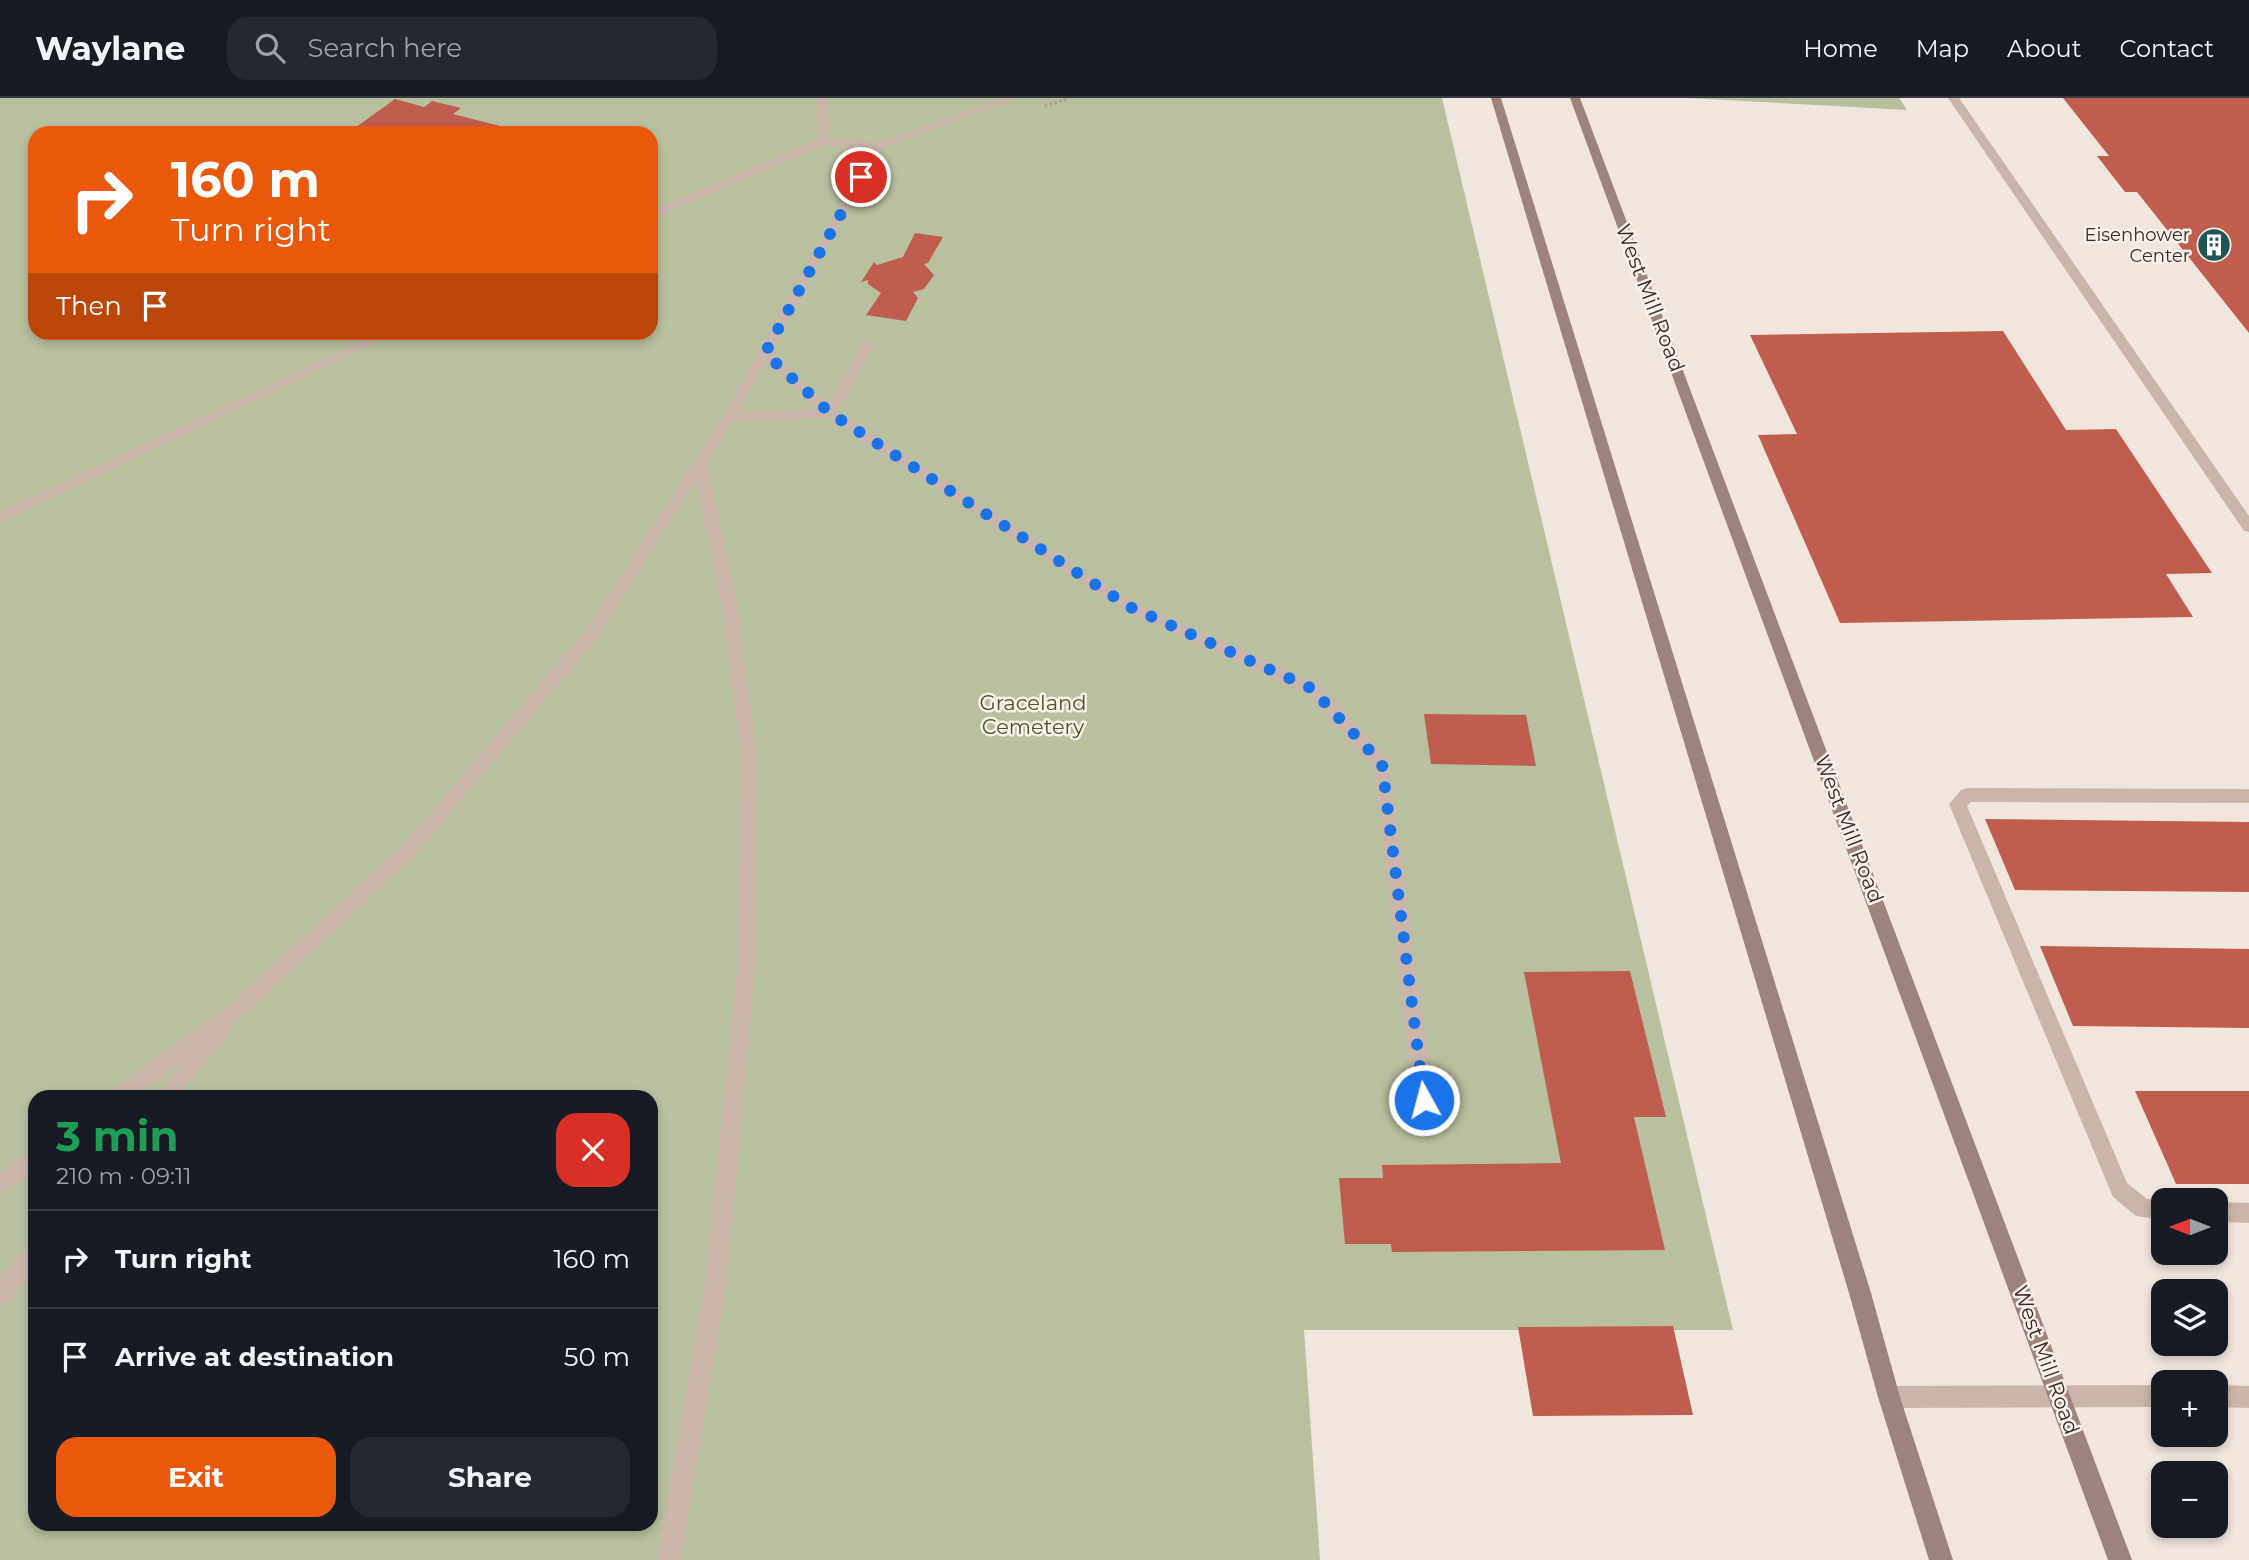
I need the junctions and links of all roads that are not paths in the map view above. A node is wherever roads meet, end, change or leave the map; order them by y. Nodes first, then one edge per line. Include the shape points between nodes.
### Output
1 (821, 98) edge
2 (1013, 98) edge
3 (1496, 98) edge
4 (1575, 98) edge
5 (1953, 98) edge
6 (825, 141) junction
7 (877, 147) junction
8 (658, 212) edge
9 (377, 340) edge
10 (868, 344) dead end
11 (765, 353) junction
12 (830, 413) junction
13 (729, 417) junction
14 (700, 464) junction
15 (0, 518) edge
16 (2249, 527) edge
17 (2249, 796) edge
18 (239, 1008) junction
19 (128, 1090) edge
20 (171, 1090) edge
21 (1424, 1100) dead end
22 (28, 1164) edge
23 (0, 1185) edge
24 (2151, 1209) edge
25 (2228, 1212) edge
26 (2249, 1213) edge
27 (28, 1260) edge
28 (0, 1294) edge
29 (2059, 1396) junction
30 (2151, 1396) edge
31 (2228, 1396) edge
32 (1889, 1397) junction
33 (2249, 1397) edge
34 (669, 1560) edge
35 (1941, 1560) edge
36 (2120, 1560) edge

1 - 6 street
2 - 7 street
3 - 32 main road
4 - 29 main road, West Mill Road
5 - 16 street
6 - 7 street
6 - 8 street
7 - 11 street
9 - 15 street
10 - 12 street
11 - 12 street
11 - 13 street
12 - 13 street
12 - 21 street via 1130,607 1311,688 1382,764
13 - 14 street
14 - 18 street via 591,635 505,737 410,849
14 - 34 street via 729,602 749,754 747,971 716,1283
17 - 24 street via 1968,795 1958,804 2120,1190 2143,1209
18 - 19 street
18 - 20 street
22 - 23 street
25 - 26 street
27 - 28 street
29 - 30 street
29 - 32 street
29 - 36 main road, West Mill Road
31 - 33 street
32 - 35 main road

